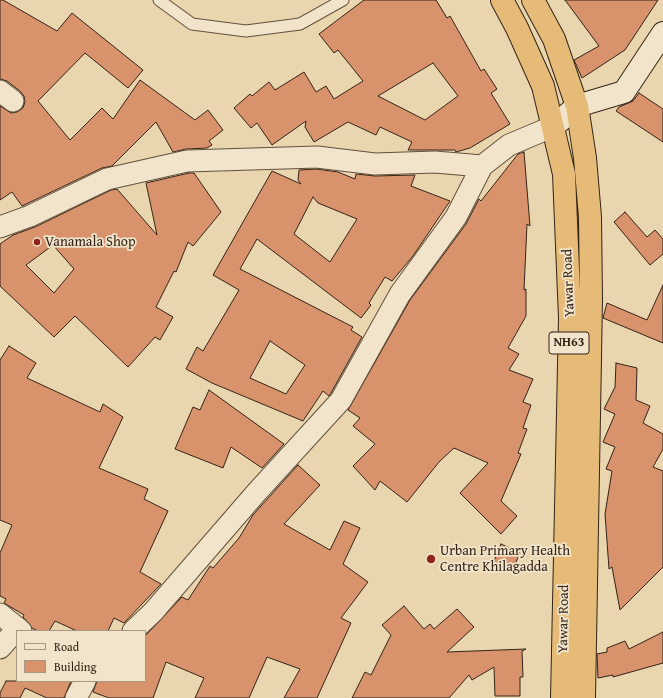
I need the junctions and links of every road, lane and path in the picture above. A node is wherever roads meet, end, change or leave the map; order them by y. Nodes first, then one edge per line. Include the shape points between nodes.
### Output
1 (159, 0) edge
2 (343, 0) edge
3 (502, 0) edge
4 (533, 0) edge
5 (663, 33) edge
6 (663, 50) edge
7 (624, 92) junction
8 (577, 106) junction
9 (554, 126) junction
10 (482, 166) junction
11 (0, 227) edge
12 (0, 614) edge
13 (20, 630) edge
14 (134, 630) edge
15 (16, 634) edge
16 (0, 648) edge
17 (84, 682) edge
18 (76, 698) edge
19 (562, 698) edge
20 (584, 698) edge

1 - 2 lane via 192,24 246,31 300,24
3 - 9 highway, Yawar Road / NH63 via 543,86
4 - 8 highway, NH63 via 554,39
5 - 7 street
6 - 7 street
7 - 8 street
8 - 9 street
8 - 20 highway, NH63 via 590,217 591,300
9 - 10 street via 509,144
9 - 19 highway, Yawar Road / NH63 via 564,174 570,318
10 - 11 street via 435,162 375,164 317,157 187,161 107,179 30,216
10 - 14 street via 456,217 400,294 341,400 153,612
12 - 13 street
15 - 16 street
17 - 18 street

